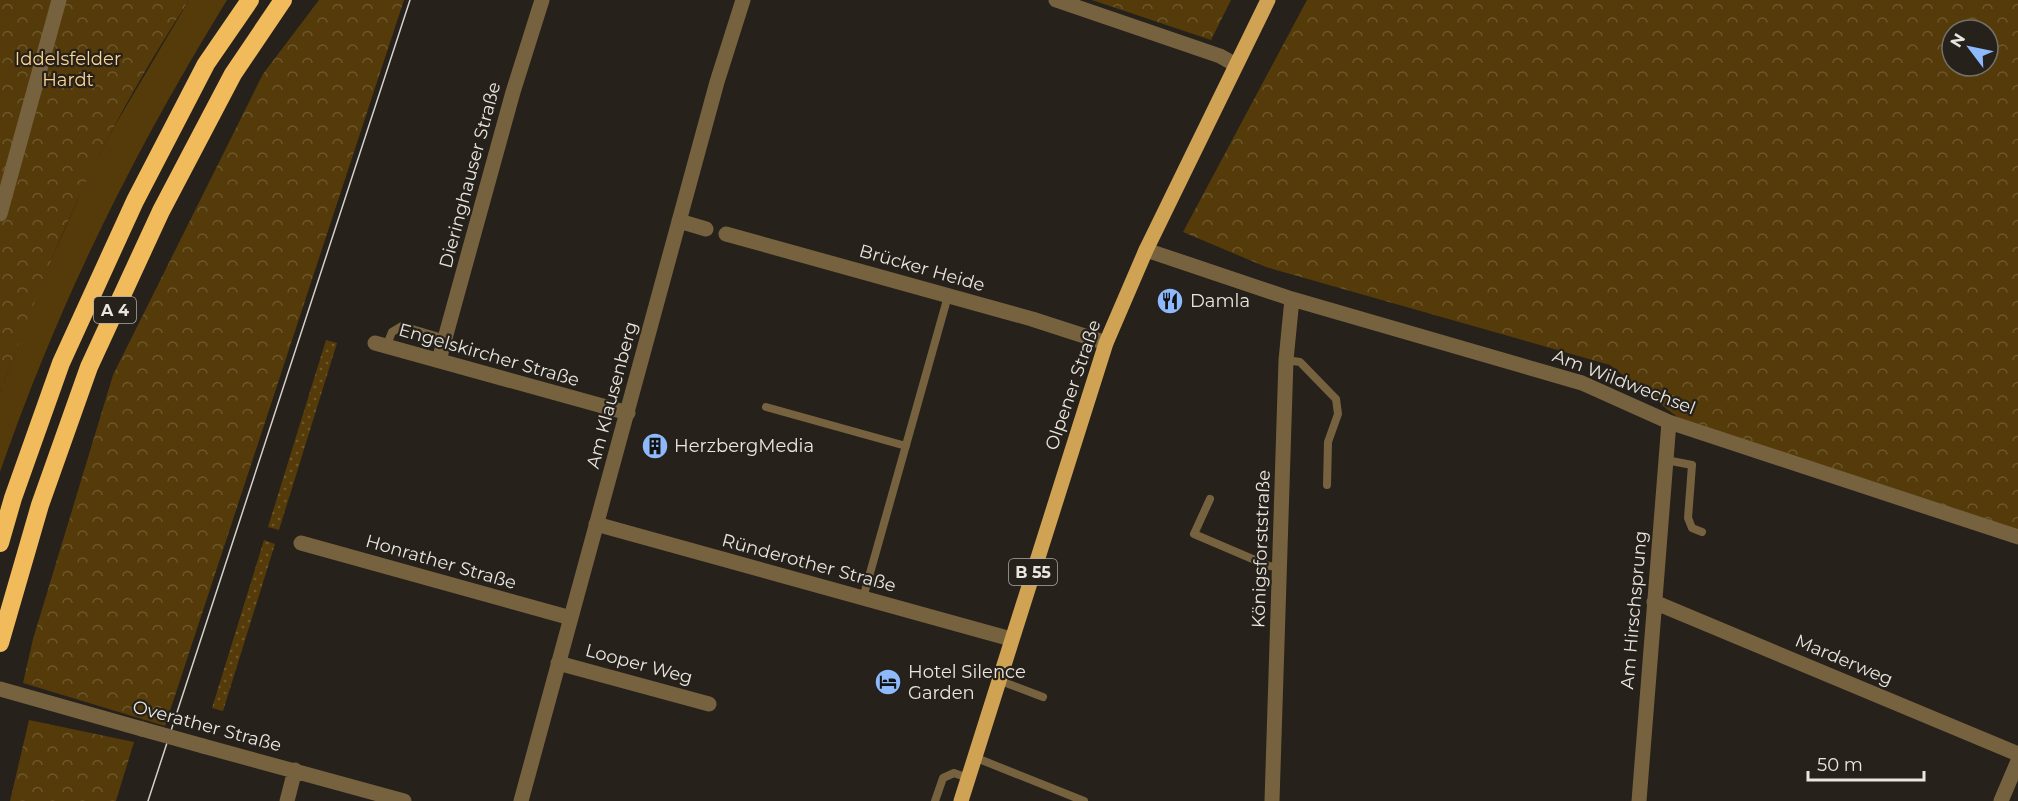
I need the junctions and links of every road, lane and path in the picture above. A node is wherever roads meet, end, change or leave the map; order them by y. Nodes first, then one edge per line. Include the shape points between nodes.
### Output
1 (59, 0) edge
2 (250, 0) edge
3 (283, 0) edge
4 (542, 0) edge
5 (743, 0) edge
6 (1056, 0) edge
7 (1268, 0) edge
8 (1236, 65) junction
9 (0, 214) edge
10 (679, 221) junction
11 (706, 229) dead end
12 (726, 234) dead end
13 (1146, 250) junction
14 (948, 296) junction
15 (1292, 299) junction
16 (446, 339) junction
17 (1106, 343) junction
18 (380, 345) joint
19 (439, 360) junction
20 (1286, 360) junction
21 (766, 407) dead end
22 (628, 413) junction
23 (1669, 422) junction
24 (906, 446) junction
25 (1666, 460) junction
26 (1327, 485) dead end
27 (1210, 500) dead end
28 (596, 524) junction
29 (1702, 532) dead end
30 (2018, 537) edge
31 (0, 543) edge
32 (301, 543) dead end
33 (1280, 567) junction
34 (863, 598) junction
35 (1654, 602) junction
36 (571, 618) junction
37 (1011, 639) junction
38 (0, 643) edge
39 (558, 663) junction
40 (998, 680) junction
41 (0, 689) edge
42 (1044, 697) dead end
43 (709, 704) dead end
44 (2018, 754) edge
45 (974, 757) junction
46 (2018, 761) edge
47 (295, 770) junction
48 (968, 778) junction
49 (287, 801) edge
50 (404, 801) edge
51 (521, 801) edge
52 (935, 801) edge
53 (961, 801) edge
54 (1084, 801) edge
55 (1272, 801) edge
56 (1639, 801) edge
57 (2001, 801) edge

1 - 9 street
2 - 31 highway, A 4 via 206,64 135,201 61,363
3 - 38 highway, A 4 via 233,74 161,212 89,367 40,505
4 - 16 street, Dieringhauser Straße
5 - 10 street, Am Klausenberg
6 - 8 street via 1220,56
7 - 8 main road, Olpener Straße / B 55
8 - 13 main road, Olpener Straße / B 55
10 - 11 street
10 - 22 street, Am Klausenberg
12 - 14 street, Brücker Heide
13 - 15 street, Am Wildwechsel
13 - 17 main road, Olpener Straße / B 55
14 - 17 street, Brücker Heide
14 - 24 lane
15 - 20 street, Königsforststraße
15 - 23 street, Am Wildwechsel via 1582,383
16 - 18 lane via 402,326
16 - 19 street, Dieringhauser Straße
17 - 37 main road, Olpener Straße / B 55
18 - 19 street, Engelskircher Straße
19 - 22 street, Engelskircher Straße
20 - 26 lane via 1300,362 1336,399 1338,414 1328,442
20 - 33 street, Königsforststraße
21 - 24 lane
22 - 28 street, Am Klausenberg
23 - 25 street, Am Hirschsprung
23 - 30 street, Am Wildwechsel
24 - 34 lane
25 - 29 lane via 1692,465 1688,518 1692,528
25 - 35 street, Am Hirschsprung
27 - 33 lane via 1194,534 1269,566
28 - 34 street, Ründerother Straße
28 - 36 street, Am Klausenberg
32 - 36 street, Honrather Straße
33 - 55 street, Königsforststraße
34 - 37 street, Ründerother Straße
35 - 44 street, Marderweg
35 - 56 street, Am Hirschsprung
36 - 39 street, Am Klausenberg
37 - 40 main road, Olpener Straße / B 55
39 - 43 street, Looper Weg
39 - 51 street, Am Klausenberg
40 - 42 lane
40 - 45 main road, Olpener Straße / B 55
41 - 47 street, Overather Straße, bridge
45 - 48 main road, Olpener Straße / B 55
45 - 54 lane
46 - 57 street
47 - 49 street
47 - 50 street, Overather Straße
48 - 52 lane via 954,773 943,778
48 - 53 main road, Olpener Straße / B 55

